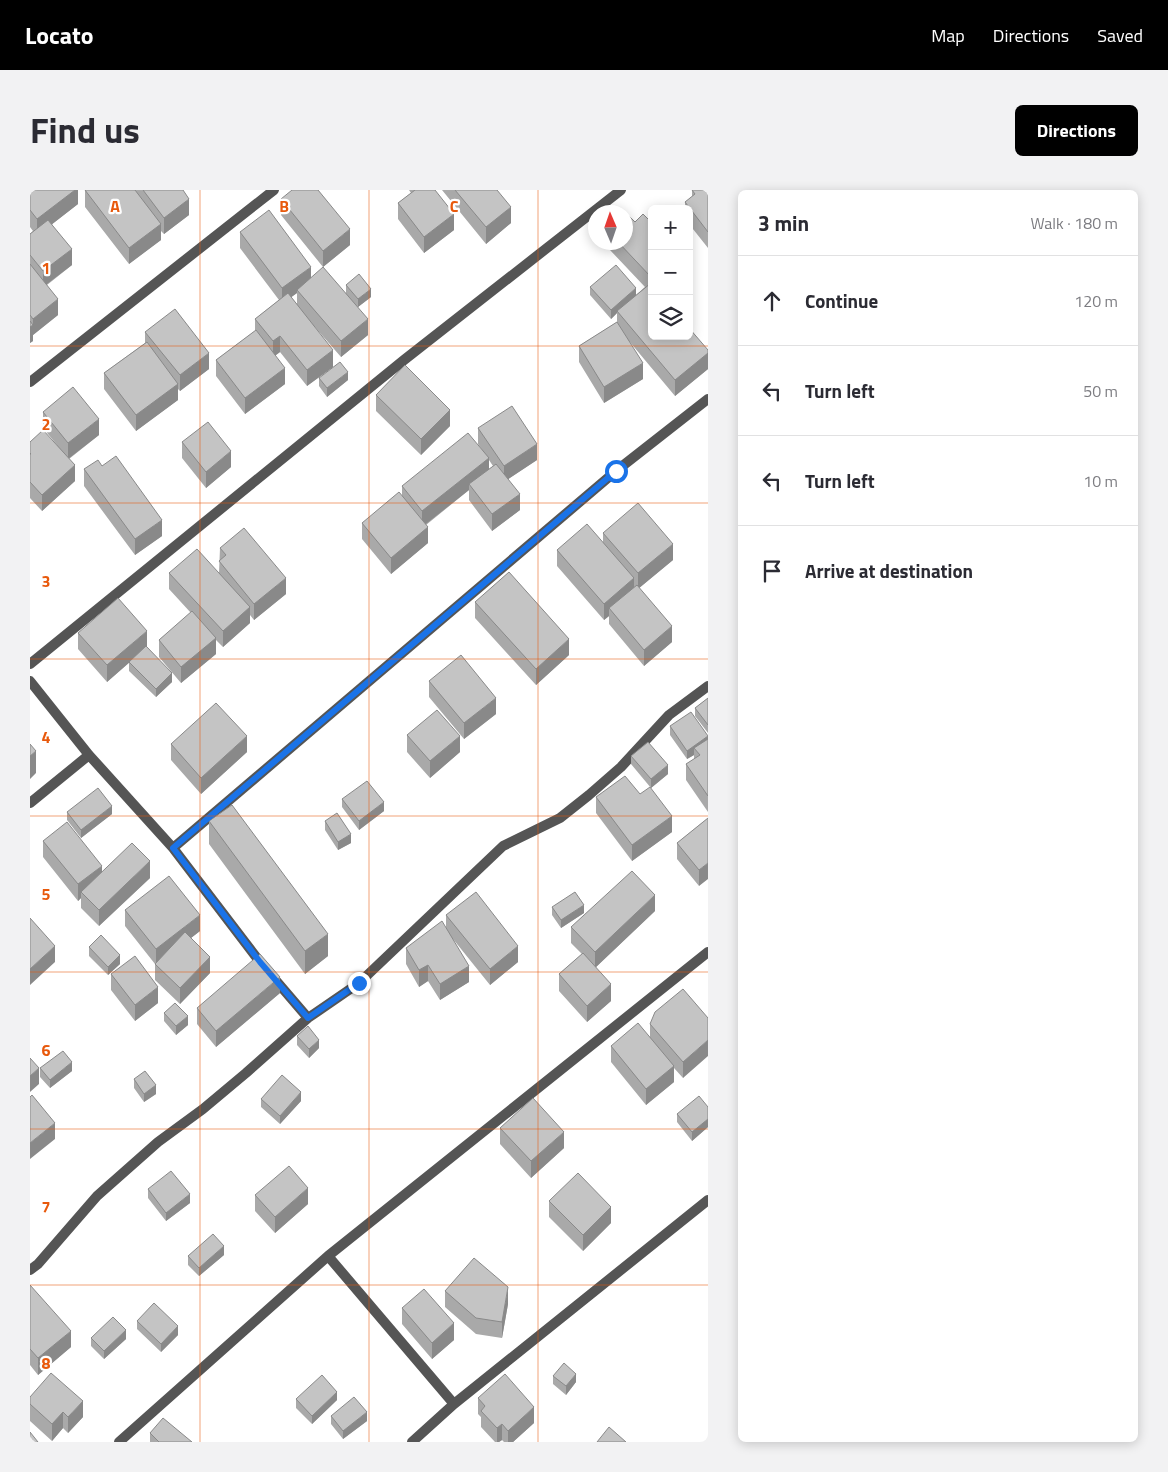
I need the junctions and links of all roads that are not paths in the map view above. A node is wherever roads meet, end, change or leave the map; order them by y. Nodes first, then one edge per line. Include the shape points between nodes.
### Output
1 (274, 190) edge
2 (621, 190) edge
3 (30, 382) edge
4 (708, 399) edge
5 (30, 664) edge
6 (30, 682) edge
7 (708, 686) edge
8 (89, 755) junction
9 (30, 803) edge
10 (173, 848) junction
11 (708, 952) edge
12 (308, 1018) junction
13 (708, 1200) edge
14 (328, 1256) junction
15 (30, 1270) edge
16 (454, 1404) junction
17 (118, 1442) edge
18 (412, 1442) edge

1 - 3 street
2 - 5 street via 404,360
4 - 10 street via 616,471
6 - 8 street
7 - 12 street via 668,715 621,767 589,795 560,818 503,846 359,983
8 - 9 street
8 - 10 street
10 - 12 street via 260,962
11 - 14 street
12 - 15 street via 98,1196
13 - 16 street
14 - 16 street
14 - 17 street
16 - 18 street

